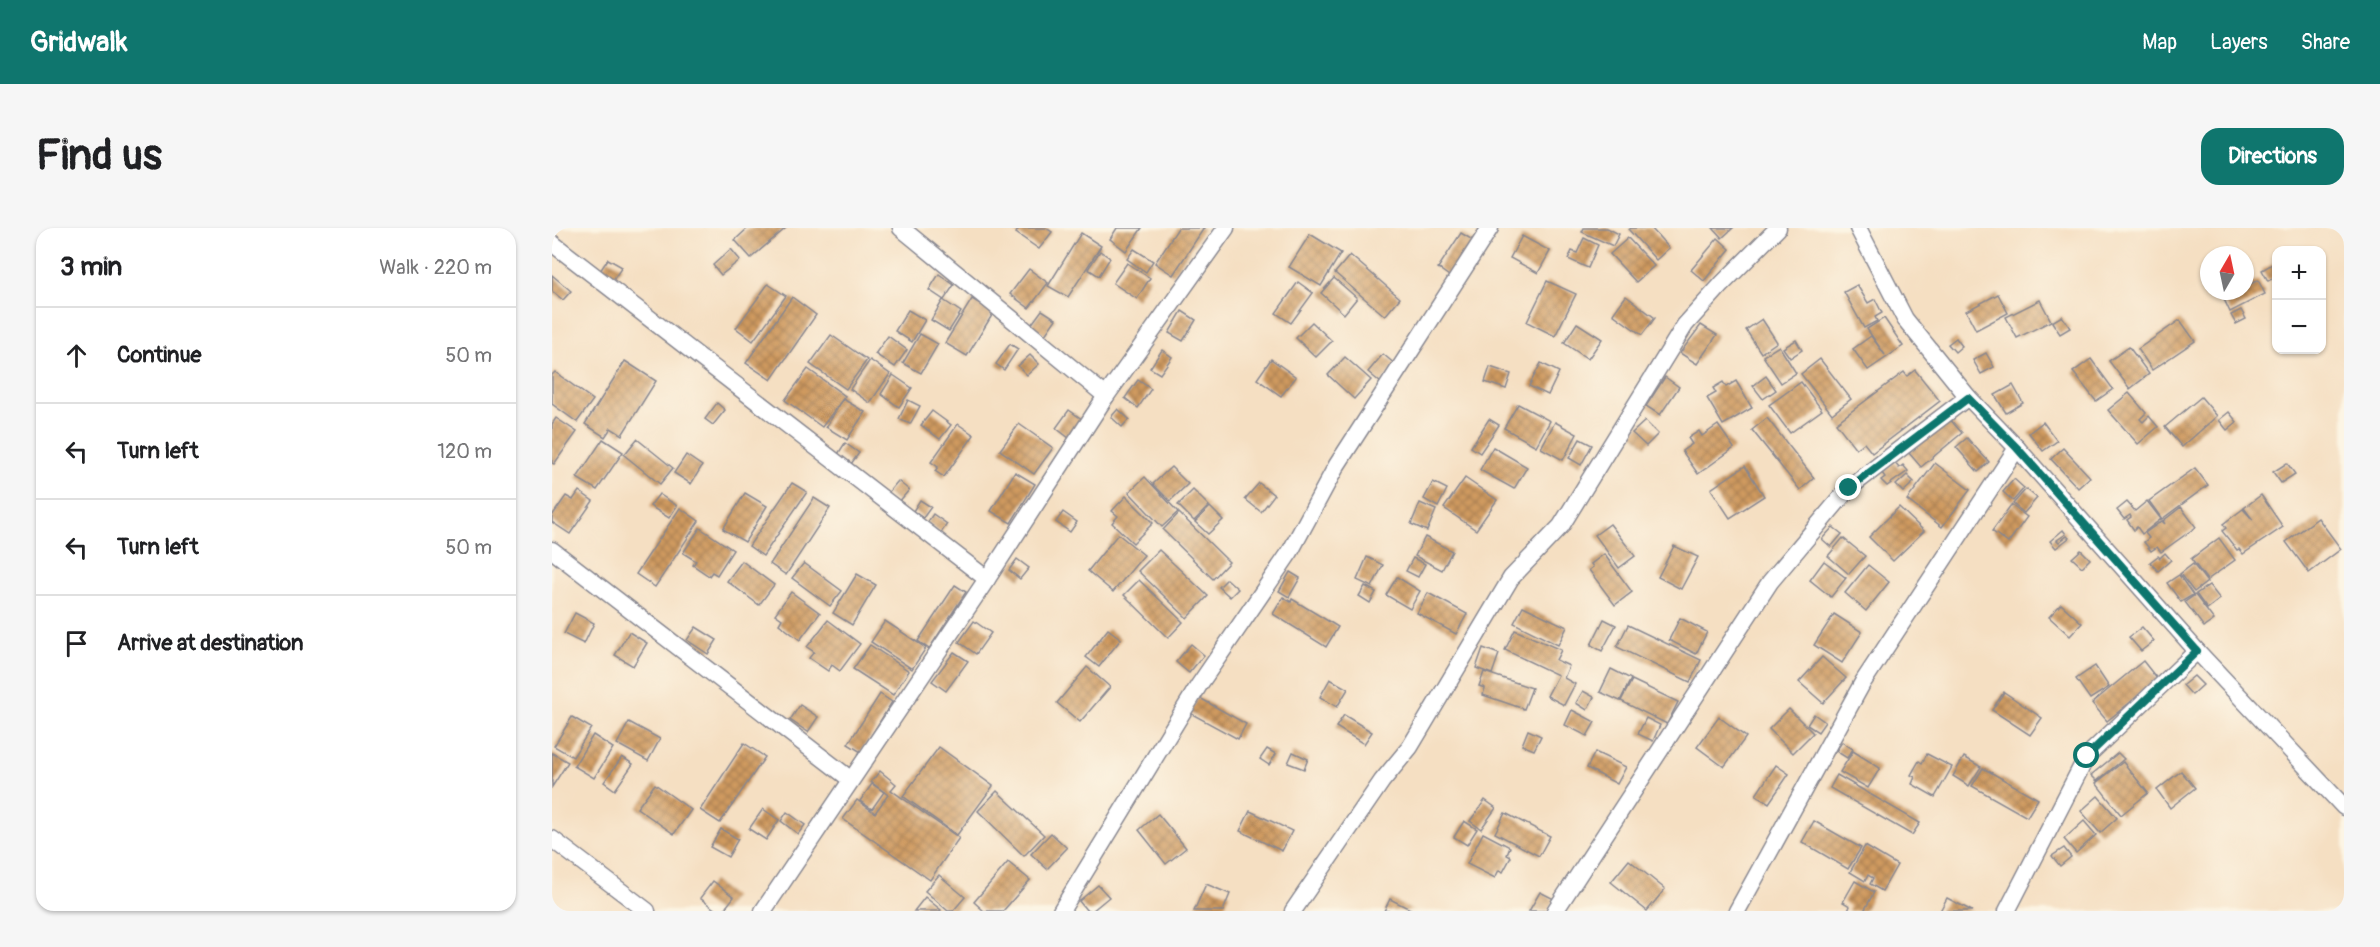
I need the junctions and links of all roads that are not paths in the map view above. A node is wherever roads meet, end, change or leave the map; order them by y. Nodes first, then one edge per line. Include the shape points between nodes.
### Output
1 (901, 228) edge
2 (1226, 228) edge
3 (1490, 228) edge
4 (1778, 228) edge
5 (1858, 228) edge
6 (552, 243) edge
7 (1106, 396) junction
8 (1968, 398) junction
9 (2017, 448) junction
10 (552, 550) edge
11 (987, 579) junction
12 (2197, 651) junction
13 (850, 779) junction
14 (2344, 807) edge
15 (552, 839) edge
16 (647, 911) edge
17 (763, 911) edge
18 (1061, 911) edge
19 (1293, 911) edge
20 (1556, 911) edge
21 (1737, 911) edge
22 (2007, 911) edge

1 - 7 street
2 - 7 street
3 - 18 street via 1337,465 1290,552 1199,685
4 - 19 street via 1685,325 1561,526 1511,578 1410,747 1382,781
5 - 8 street via 1905,319
6 - 11 street
7 - 11 street
8 - 9 street
8 - 20 street via 1849,488 1770,582
9 - 12 street
9 - 21 street via 1863,682
10 - 13 street
11 - 13 street
12 - 14 street
12 - 22 street via 2087,756
13 - 17 street
15 - 16 street

